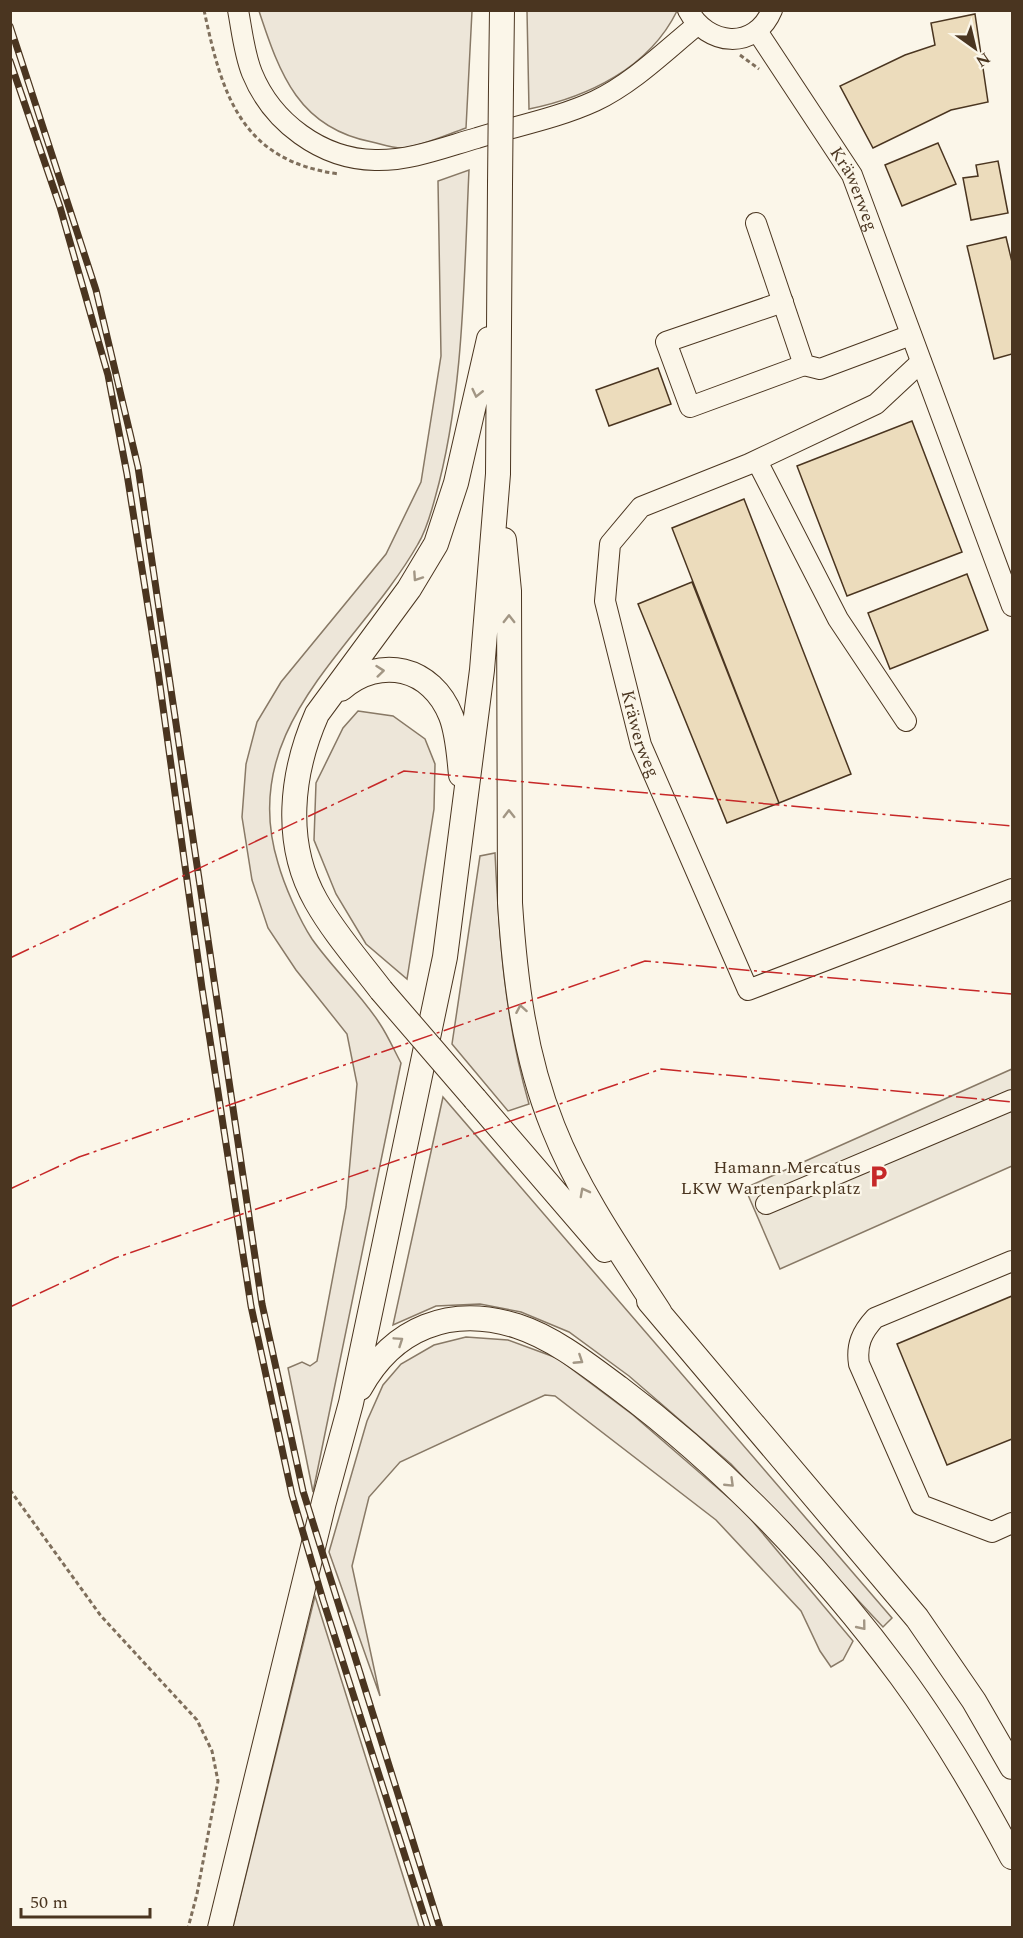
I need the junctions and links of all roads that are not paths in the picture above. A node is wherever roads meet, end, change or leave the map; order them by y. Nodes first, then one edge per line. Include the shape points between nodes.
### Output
1 (238, 10) edge
2 (502, 10) edge
3 (772, 10) edge
4 (693, 18) edge
5 (757, 31) junction
6 (756, 223) dead end
7 (499, 295) junction
8 (783, 302) junction
9 (911, 334) junction
10 (921, 362) junction
11 (804, 365) junction
12 (757, 461) junction
13 (498, 474) junction
14 (1012, 606) edge
15 (317, 714) junction
16 (906, 721) dead end
17 (466, 807) junction
18 (1012, 889) edge
19 (1012, 1100) edge
20 (766, 1204) dead end
21 (1012, 1261) edge
22 (660, 1313) junction
23 (351, 1403) junction
24 (1012, 1523) edge
25 (1012, 1767) edge
26 (1012, 1857) edge
27 (220, 1928) edge

1 - 4 street via 252,72 278,115 318,145 356,158 376,160 431,151 594,101 631,78
2 - 7 main road, bridge
3 - 5 street
4 - 5 street via 721,39 740,39
5 - 9 street, Kräwerweg via 852,175
6 - 8 street
7 - 13 main road
7 -> 15 main road via 456,483 436,544 409,589
8 - 11 street
8 - 11 street via 666,342 690,407
9 - 10 street, Kräwerweg
9 - 11 street via 820,369
10 - 12 street, Kräwerweg via 876,404
10 - 14 street, Kräwerweg
12 - 16 street via 838,619
12 - 18 street, Kräwerweg via 641,507 610,544 605,601 641,745 748,990
13 - 17 main road
22 -> 13 main road via 592,1207 572,1168 553,1127 528,1046 513,951 510,903 509,591
15 -> 17 main road via 351,681 366,673 395,670 424,680 443,701 452,719
15 - 22 main road, bridge via 307,737 294,795 299,859 315,899 381,990
17 - 23 main road via 445,957
19 - 20 street
21 - 24 street via 875,1318 857,1351 859,1364 921,1505 992,1532
22 - 25 main road via 917,1618 974,1701
23 -> 26 main road via 386,1350 421,1328 461,1319 499,1321 526,1330 597,1372 713,1466 830,1586 926,1713
23 - 27 main road

